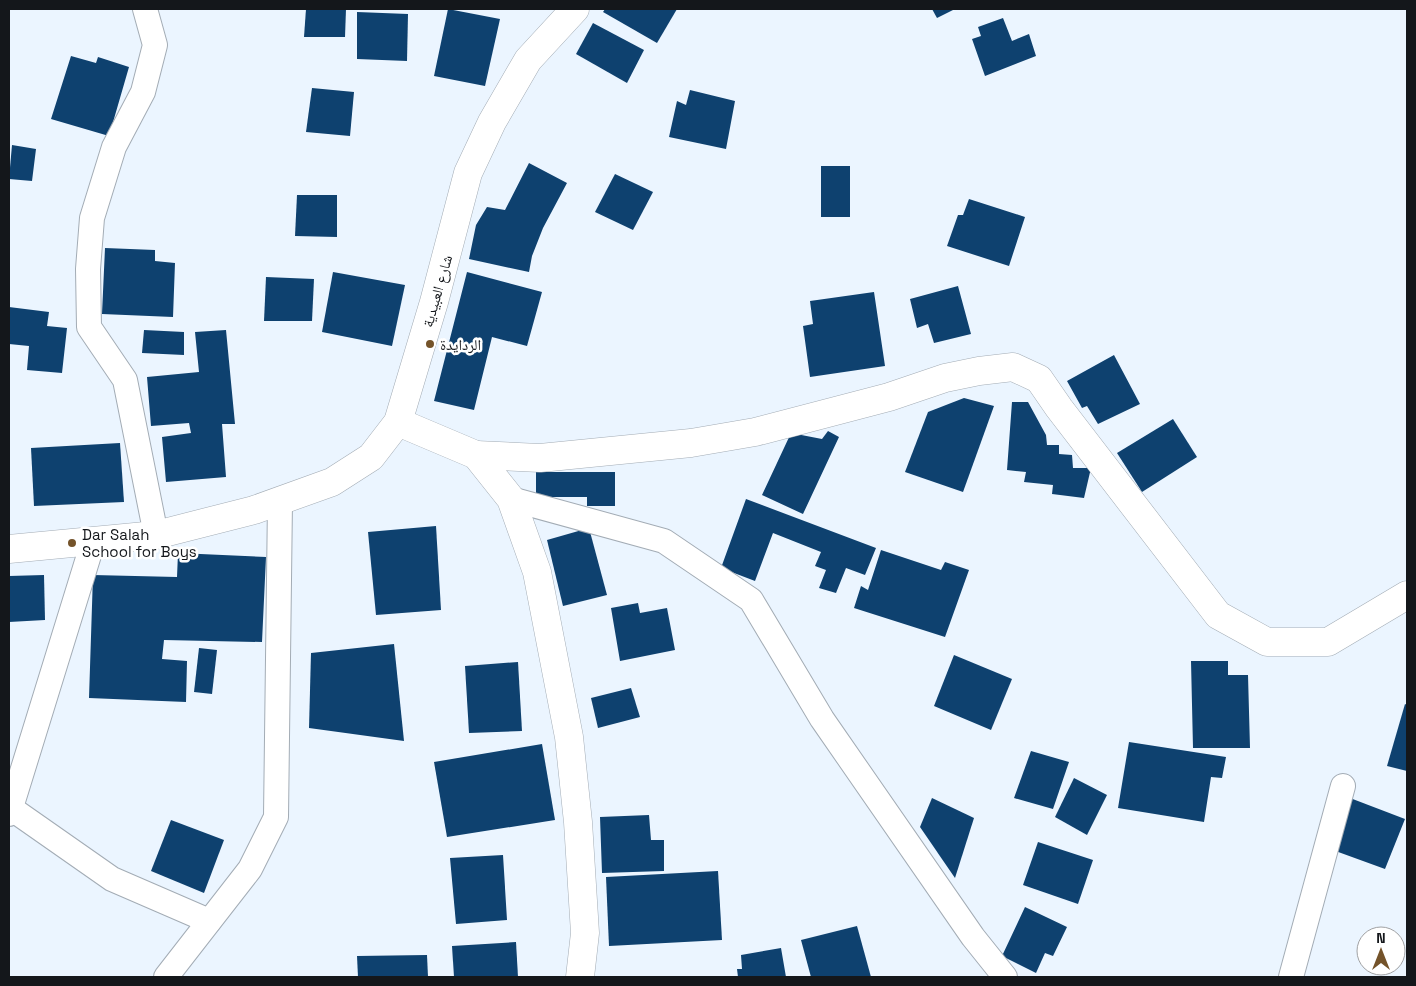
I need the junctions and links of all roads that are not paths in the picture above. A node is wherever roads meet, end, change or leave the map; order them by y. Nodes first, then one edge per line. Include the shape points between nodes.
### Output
1 (145, 9) edge
2 (575, 9) edge
3 (398, 422) junction
4 (476, 455) junction
5 (511, 500) junction
6 (280, 501) junction
7 (156, 534) junction
8 (92, 542) junction
9 (9, 549) edge
10 (1407, 595) edge
11 (1343, 786) dead end
12 (10, 811) edge
13 (209, 921) junction
14 (166, 977) edge
15 (580, 977) edge
16 (1005, 977) edge
17 (1291, 977) edge

1 - 7 street via 155,45 143,92 114,147 92,218 88,288 90,327 125,380
2 - 3 street, شارع العبيدية via 528,60 492,122 468,173
3 - 4 street
3 - 6 street, شارع العبيدية via 371,457 332,482
4 - 5 street
4 - 10 street via 540,458 691,443 755,432 889,397 945,378 1013,367 1039,378 1218,615 1267,642 1328,642
5 - 15 street via 537,572 569,737 586,933
5 - 16 street via 664,541 752,600 822,719 973,937
6 - 7 street, شارع العبيدية
6 - 13 street via 276,817 250,869
7 - 8 street, شارع العبيدية
8 - 9 street, شارع العبيدية
8 - 12 street
11 - 17 street
12 - 13 street via 112,879
13 - 14 street

